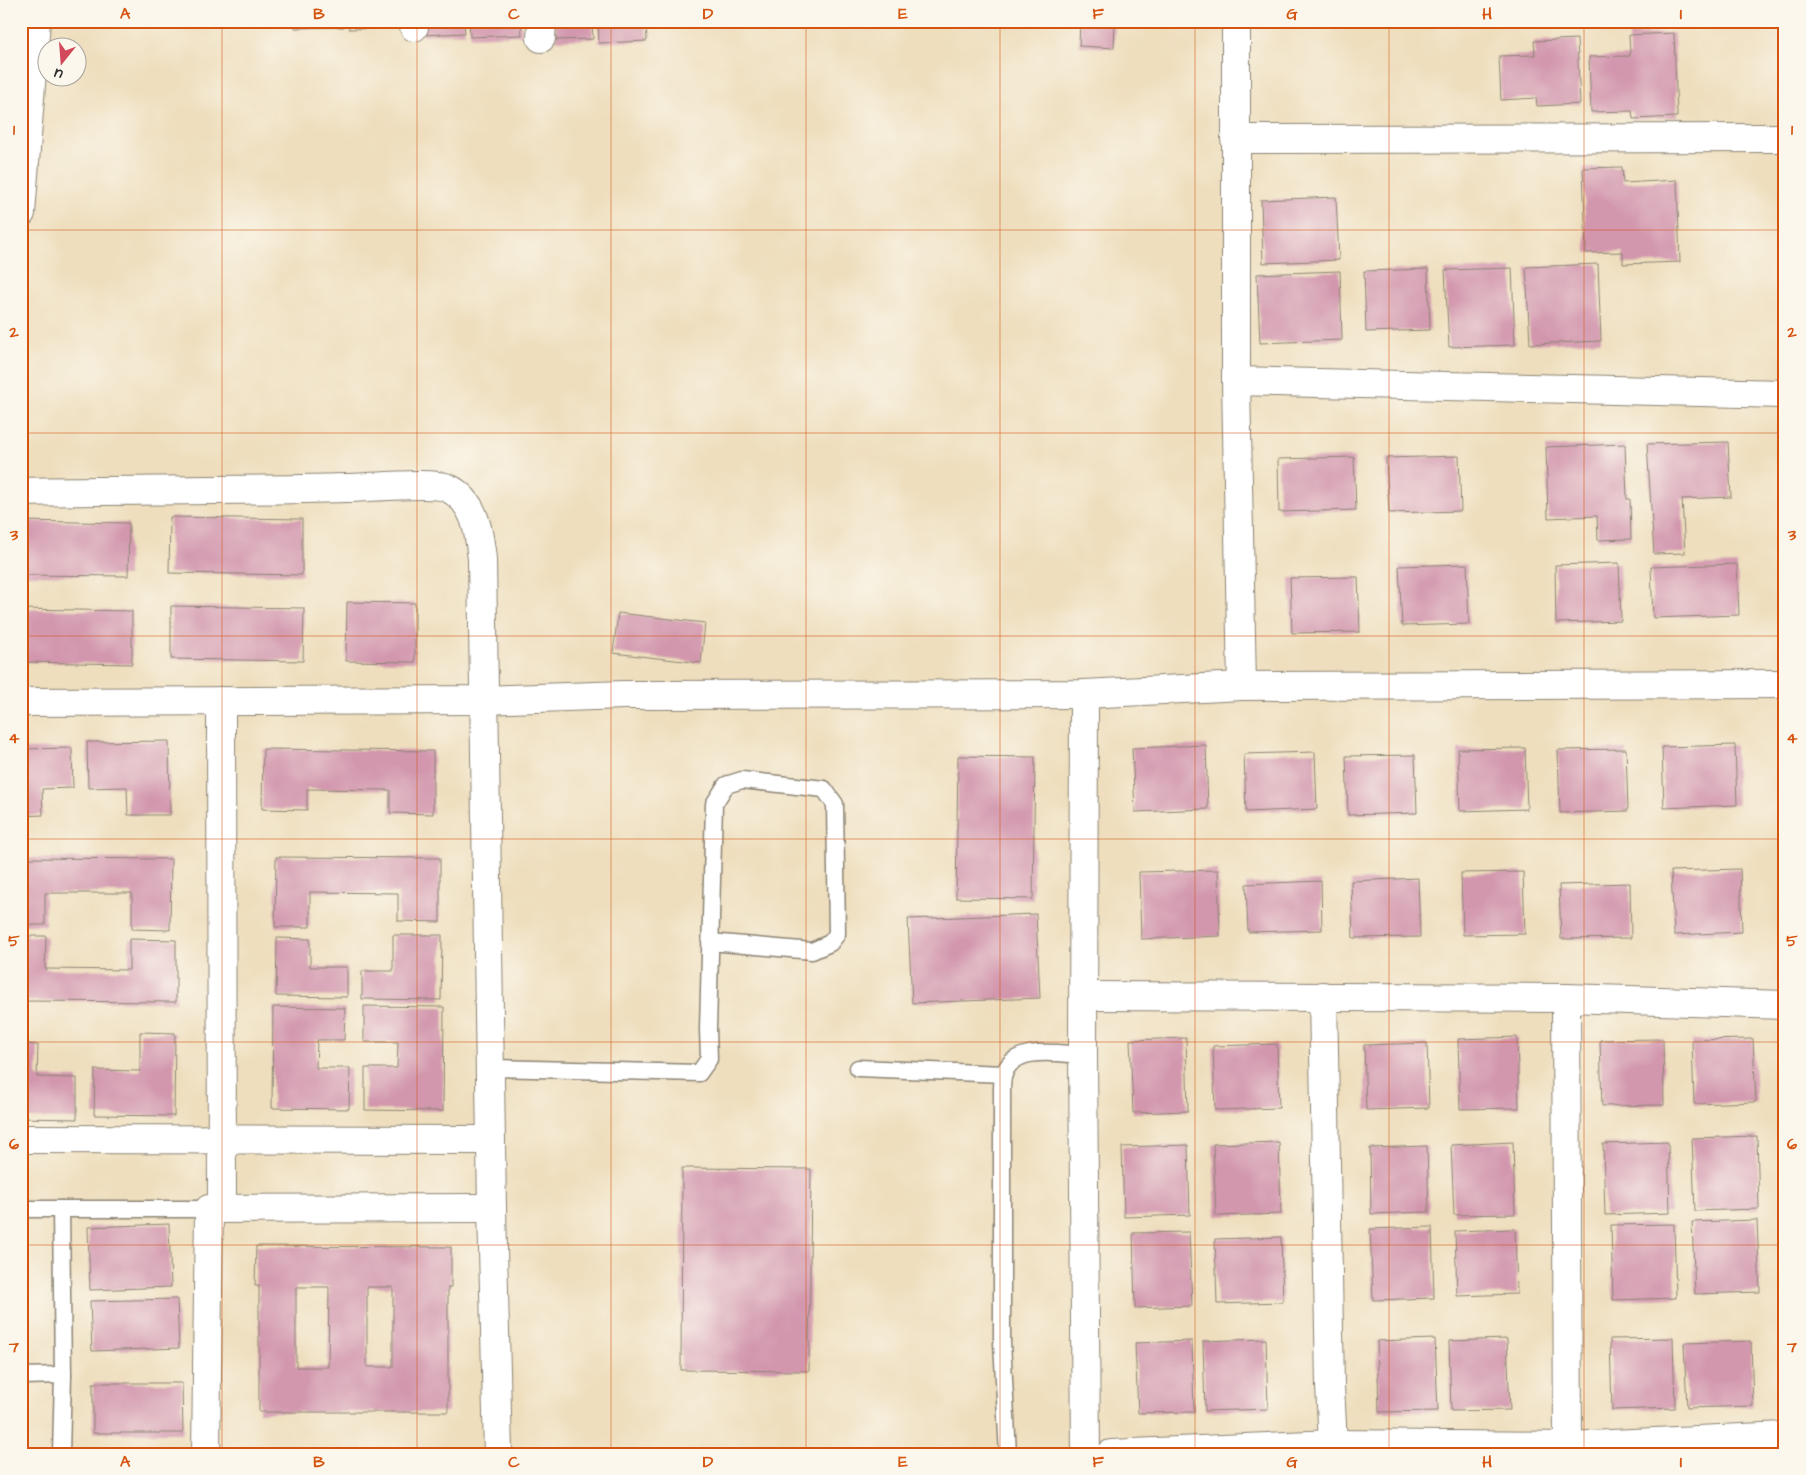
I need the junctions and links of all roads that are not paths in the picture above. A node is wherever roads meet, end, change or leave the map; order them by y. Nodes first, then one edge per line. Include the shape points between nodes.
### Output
1 (1236, 21) edge
2 (31, 31) edge
3 (1785, 138) edge
4 (1235, 140) junction
5 (24, 160) edge
6 (21, 213) edge
7 (1236, 381) junction
8 (1785, 394) edge
9 (21, 492) edge
10 (1785, 684) edge
11 (1242, 686) junction
12 (1084, 694) junction
13 (484, 700) junction
14 (221, 701) junction
15 (21, 702) edge
16 (710, 942) junction
17 (1084, 996) junction
18 (1323, 996) junction
19 (1566, 998) junction
20 (1785, 1005) edge
21 (1083, 1055) junction
22 (490, 1068) junction
23 (858, 1068) dead end
24 (1004, 1074) junction
25 (21, 1139) edge
26 (222, 1140) junction
27 (492, 1140) junction
28 (492, 1208) junction
29 (21, 1209) edge
30 (61, 1209) junction
31 (215, 1209) junction
32 (63, 1375) junction
33 (21, 1376) edge
34 (1785, 1436) edge
35 (1333, 1444) junction
36 (1568, 1446) junction
37 (61, 1454) edge
38 (206, 1454) edge
39 (498, 1454) edge
40 (1008, 1454) edge
41 (1086, 1454) edge
42 (1111, 1454) edge

1 - 4 street
2 - 5 street
3 - 4 street
4 - 7 street
5 - 6 street
7 - 8 street
7 - 11 street
9 - 13 street via 441,484 465,500 479,531
10 - 11 street
11 - 12 street
12 - 13 street via 624,695
12 - 17 street
13 - 14 street
13 - 22 street
14 - 15 street
14 - 26 street
16 - 16 lane via 714,804 726,785 742,780 824,789 835,804 838,934 830,943 812,951
16 - 22 lane via 709,1059 698,1073
17 - 18 street
17 - 21 street
18 - 19 street
18 - 35 street
19 - 20 street
19 - 36 street
21 - 24 lane via 1021,1055
21 - 41 street
22 - 27 street
23 - 24 lane
24 - 40 lane via 1002,1342
25 - 26 street
26 - 27 street
26 - 31 street
27 - 28 street
28 - 31 street
28 - 39 street
29 - 30 lane
30 - 31 lane
30 - 32 lane
31 - 38 street
32 - 33 lane
32 - 37 lane
34 - 36 street
35 - 36 street
35 - 42 street

